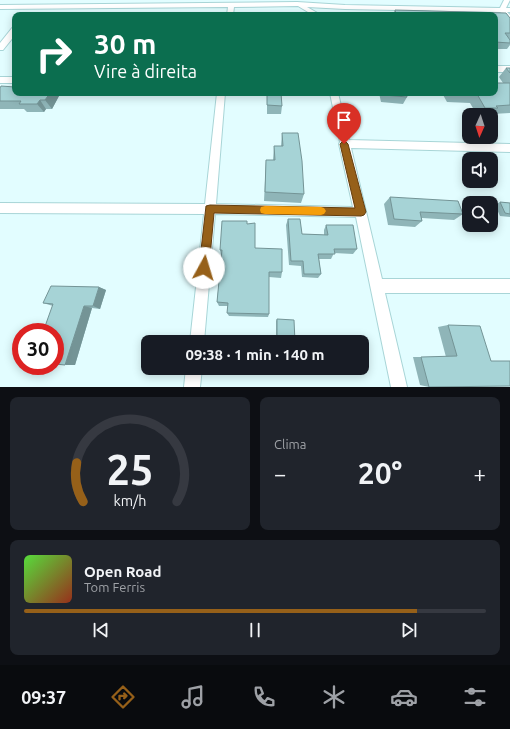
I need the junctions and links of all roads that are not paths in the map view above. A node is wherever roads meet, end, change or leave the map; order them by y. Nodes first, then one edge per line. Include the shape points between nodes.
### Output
1 (32, 0) edge
2 (402, 0) edge
3 (507, 0) edge
4 (167, 2) edge
5 (430, 2) dead end
6 (231, 4) junction
7 (297, 4) junction
8 (0, 7) edge
9 (34, 7) junction
10 (345, 7) junction
11 (393, 7) junction
12 (448, 9) junction
13 (502, 10) junction
14 (510, 10) edge
15 (30, 12) edge
16 (230, 12) edge
17 (312, 12) edge
18 (333, 12) dead end
19 (510, 20) edge
20 (12, 34) edge
21 (0, 48) edge
22 (498, 69) edge
23 (510, 69) edge
24 (0, 80) edge
25 (12, 80) edge
26 (221, 96) edge
27 (335, 96) edge
28 (344, 144) junction
29 (510, 148) edge
30 (0, 208) edge
31 (210, 209) junction
32 (361, 212) junction
33 (376, 286) junction
34 (510, 286) edge
35 (198, 335) edge
36 (193, 375) edge
37 (192, 387) edge
38 (399, 387) edge

1 - 9 street
2 - 11 street
3 - 13 street
4 - 6 street
4 - 9 street
5 - 12 street
6 - 7 street
6 - 16 street
7 - 10 street
7 - 17 street
8 - 9 street
9 - 15 street
10 - 11 street
10 - 18 street
11 - 12 street
12 - 13 street
13 - 14 street
13 - 19 street
20 - 21 street
22 - 23 street
24 - 25 street
26 - 31 street
27 - 28 street
28 - 29 street
28 - 32 street
30 - 31 street
31 - 32 street
31 - 35 street
32 - 33 street
33 - 34 street
33 - 38 street
36 - 37 street

